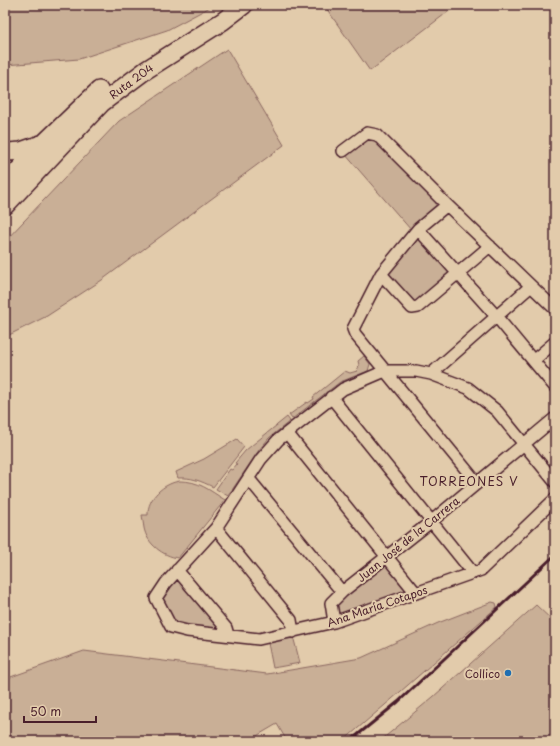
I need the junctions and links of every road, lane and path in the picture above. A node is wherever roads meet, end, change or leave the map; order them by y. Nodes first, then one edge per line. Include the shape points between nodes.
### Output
1 (235, 5) edge
2 (244, 5) edge
3 (343, 151) dead end
4 (15, 168) edge
5 (447, 205) junction
6 (5, 206) edge
7 (418, 229) junction
8 (490, 246) junction
9 (381, 274) junction
10 (458, 274) junction
11 (531, 286) junction
12 (555, 309) edge
13 (496, 316) junction
14 (555, 342) edge
15 (534, 360) junction
16 (385, 371) junction
17 (431, 374) junction
18 (555, 387) edge
19 (332, 397) junction
20 (555, 418) edge
21 (287, 433) junction
22 (523, 444) junction
23 (248, 479) junction
24 (555, 482) edge
25 (477, 483) junction
26 (555, 499) edge
27 (432, 521) junction
28 (216, 528) junction
29 (387, 556) junction
30 (178, 570) junction
31 (473, 573) junction
32 (342, 592) junction
33 (416, 593) junction
34 (334, 622) junction
35 (293, 632) junction
36 (228, 635) junction

1 - 4 main road, Ruta 204 via 215,14 139,61 94,94
2 - 4 main road, Ruta 204 via 146,70
3 - 5 street via 367,133 377,135
4 - 6 main road
5 - 7 street
5 - 8 street
7 - 9 street
7 - 10 street
8 - 10 street
8 - 11 street
9 - 10 street via 412,308 418,307
9 - 16 street via 353,329
10 - 13 street
11 - 12 street
11 - 13 street
13 - 15 street
13 - 17 street
14 - 15 street
15 - 18 street
16 - 17 street via 416,371
16 - 19 street via 343,389
16 - 25 street
17 - 22 street via 468,388 497,411
19 - 21 street
19 - 27 street
20 - 22 street, Juan José de la Carrera
21 - 23 street via 261,459
21 - 29 street
22 - 24 street
22 - 25 street, Juan José de la Carrera
23 - 28 street
23 - 32 street
25 - 27 street, Juan José de la Carrera
26 - 31 street, Ana María Cotapos via 481,570
27 - 29 street, Juan José de la Carrera
27 - 31 street
28 - 30 street
28 - 35 street via 290,620
29 - 32 street, Juan José de la Carrera
29 - 33 street
30 - 36 street via 226,628
30 - 36 street, Ana María Cotapos via 156,598 171,627
31 - 33 street, Ana María Cotapos
32 - 34 street, Juan José de la Carrera via 331,603
33 - 34 street, Ana María Cotapos
34 - 35 street, Ana María Cotapos
35 - 36 street, Ana María Cotapos via 259,639

